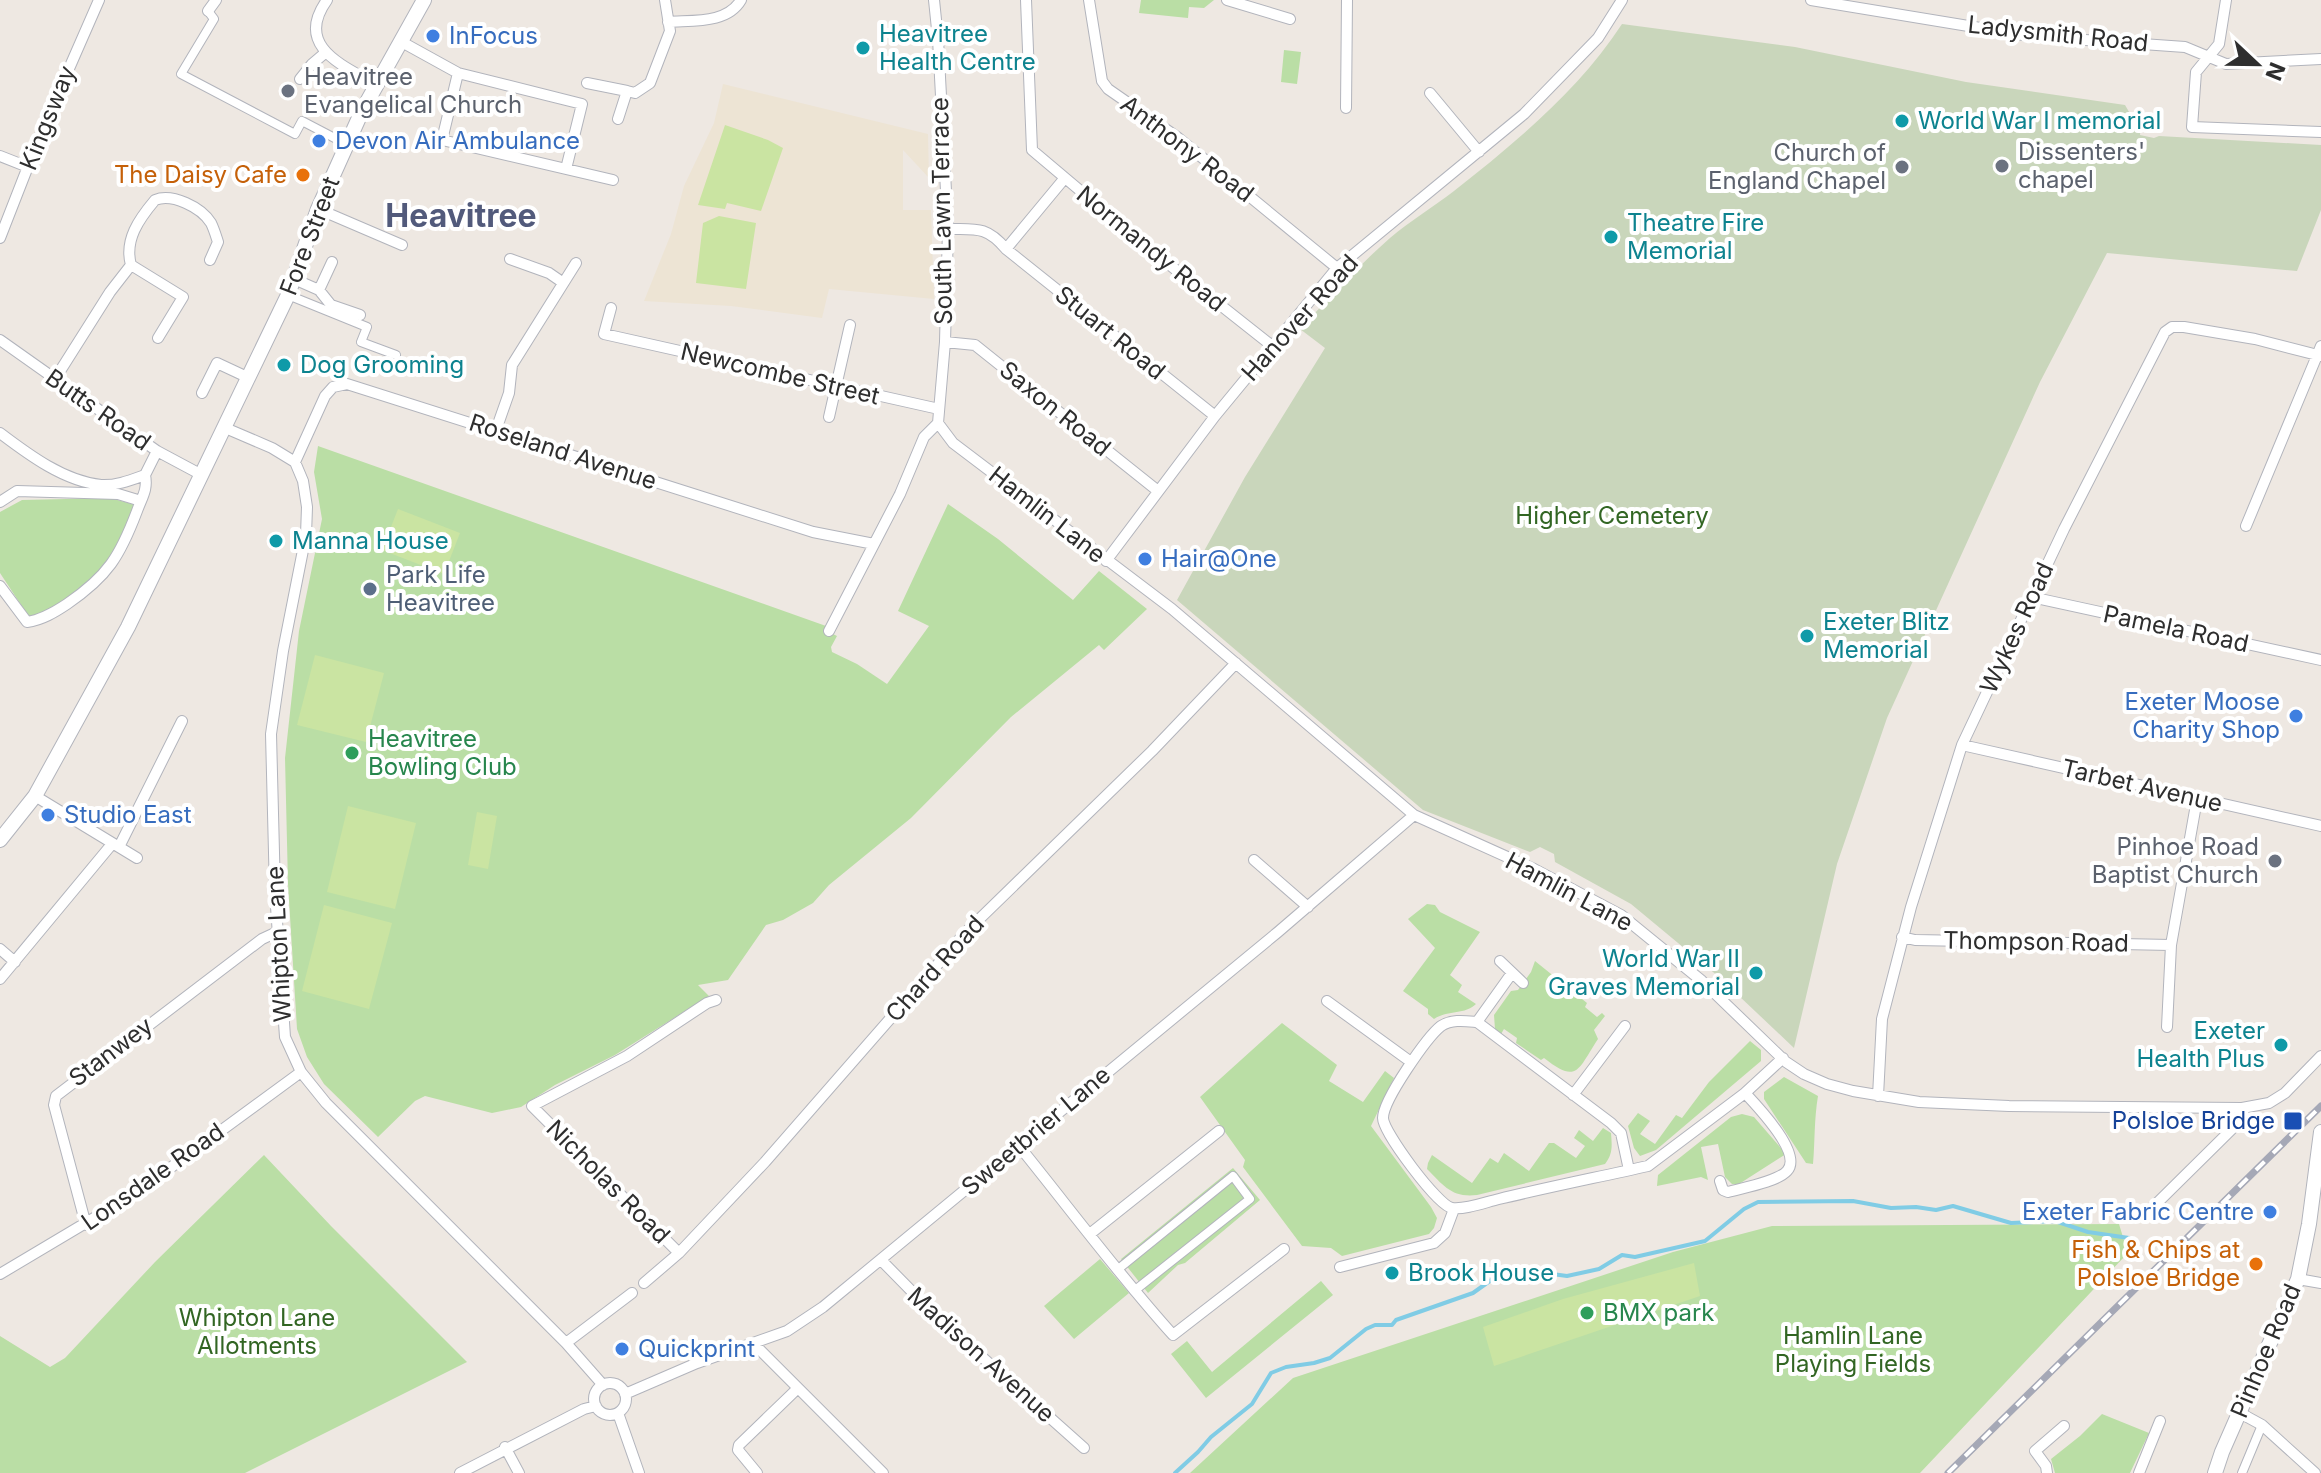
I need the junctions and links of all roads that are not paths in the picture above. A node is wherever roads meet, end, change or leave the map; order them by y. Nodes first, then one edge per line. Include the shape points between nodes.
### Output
1 (99, 0) edge
2 (216, 0) edge
3 (327, 0) edge
4 (424, 0) edge
5 (665, 0) edge
6 (741, 0) edge
7 (934, 0) edge
8 (1026, 0) edge
9 (1089, 0) edge
10 (1227, 0) edge
11 (1347, 0) edge
12 (1622, 0) edge
13 (1811, 0) edge
14 (2226, 0) edge
15 (1881, 6) edge
16 (208, 11) joint
17 (1290, 19) dead end
18 (668, 22) junction
19 (400, 41) junction
20 (325, 53) junction
21 (2208, 56) junction
22 (2321, 59) edge
23 (458, 73) junction
24 (300, 79) dead end
25 (587, 83) dead end
26 (375, 84) junction
27 (627, 91) junction
28 (1430, 93) dead end
29 (1346, 108) dead end
30 (618, 119) dead end
31 (2321, 132) edge
32 (346, 144) junction
33 (1479, 152) junction
34 (0, 156) edge
35 (28, 167) junction
36 (566, 169) junction
37 (1064, 179) junction
38 (613, 180) dead end
39 (318, 209) junction
40 (948, 229) junction
41 (0, 238) edge
42 (402, 245) dead end
43 (1006, 249) junction
44 (510, 259) dead end
45 (210, 260) dead end
46 (332, 262) dead end
47 (576, 263) dead end
48 (131, 265) junction
49 (1337, 268) junction
50 (294, 279) junction
51 (562, 282) junction
52 (319, 290) junction
53 (288, 295) junction
54 (611, 308) dead end
55 (360, 315) dead end
56 (850, 325) dead end
57 (158, 338) dead end
58 (0, 340) edge
59 (945, 342) junction
60 (1271, 345) junction
61 (2320, 352) edge
62 (396, 355) dead end
63 (247, 377) junction
64 (55, 379) junction
65 (837, 386) junction
66 (202, 393) dead end
67 (939, 409) junction
68 (1215, 416) junction
69 (829, 417) dead end
70 (938, 423) junction
71 (223, 427) junction
72 (496, 430) junction
73 (0, 433) edge
74 (157, 451) junction
75 (295, 462) junction
76 (200, 474) junction
77 (145, 475) junction
78 (1158, 491) junction
79 (141, 501) junction
80 (0, 502) edge
81 (2246, 526) dead end
82 (874, 544) junction
83 (1106, 561) junction
84 (0, 586) edge
85 (2031, 597) junction
86 (829, 631) dead end
87 (2321, 660) edge
88 (1236, 663) junction
89 (182, 721) dead end
90 (1962, 745) junction
91 (35, 796) junction
92 (2197, 799) junction
93 (1414, 815) junction
94 (2321, 826) edge
95 (0, 840) edge
96 (116, 845) junction
97 (137, 858) dead end
98 (1254, 860) dead end
99 (1308, 907) junction
100 (277, 932) junction
101 (1902, 937) junction
102 (2171, 945) junction
103 (0, 949) edge
104 (1500, 961) dead end
105 (15, 962) junction
106 (1512, 973) junction
107 (0, 979) edge
108 (1523, 983) dead end
109 (716, 1000) dead end
110 (1327, 1001) dead end
111 (1477, 1022) junction
112 (1625, 1026) dead end
113 (2167, 1027) dead end
114 (2321, 1056) edge
115 (1783, 1058) junction
116 (1411, 1062) junction
117 (301, 1072) junction
118 (1745, 1093) junction
119 (1573, 1095) junction
120 (1878, 1096) junction
121 (2242, 1108) junction
122 (1219, 1131) dead end
123 (2321, 1132) edge
124 (1019, 1146) junction
125 (1629, 1170) junction
126 (1720, 1181) dead end
127 (1454, 1209) junction
128 (2151, 1209) dead end
129 (86, 1225) junction
130 (1091, 1233) junction
131 (1284, 1249) dead end
132 (679, 1253) junction
133 (881, 1260) junction
134 (1340, 1267) dead end
135 (1117, 1270) junction
136 (0, 1274) edge
137 (2298, 1279) junction
138 (644, 1283) dead end
139 (2321, 1283) edge
140 (1134, 1291) junction
141 (632, 1293) dead end
142 (566, 1343) junction
143 (753, 1343) junction
144 (603, 1385) junction
145 (797, 1389) junction
146 (625, 1394) junction
147 (596, 1406) junction
148 (618, 1413) junction
149 (2240, 1413) junction
150 (2160, 1421) dead end
151 (2262, 1425) junction
152 (2064, 1426) dead end
153 (505, 1447) junction
154 (1084, 1448) dead end
155 (460, 1473) edge
156 (519, 1473) edge
157 (639, 1473) edge
158 (757, 1473) edge
159 (883, 1473) edge
160 (2047, 1473) edge
161 (2139, 1473) edge
162 (2215, 1473) edge
163 (2242, 1473) edge
164 (2315, 1473) edge

1 - 35 street, Kingsway
2 - 16 street
3 - 20 street via 316,24
4 - 19 main road, Fore Street
5 - 18 street
6 - 18 street via 724,17
7 - 40 street, South Lawn Terrace
8 - 37 street, Normandy Road via 1032,150
9 - 49 street, Anthony Road via 1102,81 1108,89 1177,137
10 - 17 street
11 - 29 street
12 - 33 street, Hanover Road via 1598,38 1562,77
13 - 15 street, Ladysmith Road
14 - 21 street via 2219,44
15 - 21 street, Ladysmith Road via 2029,36 2185,47
16 - 32 street via 214,19 181,74 295,134 302,121
18 - 27 street via 670,31 650,83 635,93
19 - 23 street
19 - 26 main road, Fore Street
20 - 24 street
20 - 26 street
21 - 22 street, Ladysmith Road via 2226,64
21 - 31 street via 2196,72 2192,127
23 - 36 street via 582,104
23 - 36 street via 442,140
25 - 27 street
26 - 32 main road, Fore Street
27 - 30 street
28 - 33 street
32 - 39 main road, Fore Street
33 - 49 street, Hanover Road
34 - 35 street
35 - 41 street, Kingsway
36 - 38 street
37 - 43 street
37 - 60 street, Normandy Road
39 - 42 street
39 - 50 main road, Fore Street
40 - 43 street, Stuart Road via 987,231
40 - 59 street, South Lawn Terrace
43 - 68 street, Stuart Road
44 - 51 street
45 - 48 street via 218,242 213,226 202,213 164,197 155,200 131,238
46 - 52 street
47 - 51 street
48 - 57 street via 183,297
48 - 64 street
49 - 60 street, Hanover Road
50 - 52 street
50 - 53 main road, Fore Street
51 - 72 street via 512,365
52 - 55 street via 331,305
53 - 62 street via 367,327 361,342
53 - 63 main road, Fore Street
54 - 65 street, Newcombe Street via 604,334
56 - 65 street
58 - 64 street, Butts Road
59 - 67 street, South Lawn Terrace
59 - 78 street, Saxon Road via 975,345
60 - 68 street, Hanover Road
61 - 81 street
61 - 85 street, Wykes Road via 2169,328
63 - 66 street via 217,363
63 - 71 main road, Fore Street
64 - 74 street, Butts Road
65 - 67 street, Newcombe Street
65 - 69 street
67 - 70 street, South Lawn Terrace
68 - 78 street, Hanover Road
70 - 82 street via 924,437
70 - 83 street, Hamlin Lane via 953,443
71 - 75 street
71 - 76 main road, Fore Street
72 - 75 street, Roseland Avenue via 340,384 325,396
72 - 82 street, Roseland Avenue via 813,532
73 - 77 street via 75,478 103,485
74 - 76 street, Butts Road
74 - 77 street
75 - 100 street, Whipton Lane via 307,507 306,535 271,734
76 - 91 main road, Fore Street via 128,627
77 - 79 street via 148,487
78 - 83 street, Hanover Road
79 - 80 street via 118,494 17,491
79 - 84 street via 112,566 91,588 53,613 27,622
82 - 86 street
83 - 88 street, Hamlin Lane
85 - 87 street, Pamela Road
85 - 90 street, Wykes Road
88 - 93 street, Hamlin Lane
88 - 132 street, Chard Road via 965,933
89 - 96 street
90 - 92 street, Tarbet Avenue
90 - 101 street, Wykes Road
91 - 95 main road, Fore Street
91 - 96 street
92 - 94 street, Tarbet Avenue
92 - 102 street
93 - 99 street, Sweetbrier Lane
93 - 115 street, Hamlin Lane via 1621,915 1702,981
96 - 97 street
96 - 105 street
98 - 99 street
99 - 124 street, Sweetbrier Lane
100 - 117 street, Whipton Lane via 285,1037
100 - 129 street, Stanwey via 58,1093 54,1105
101 - 102 street, Thompson Road
101 - 120 street, Wykes Road via 1882,1019
102 - 113 street
103 - 105 street
104 - 106 street
105 - 107 street
106 - 108 street
106 - 111 street
109 - 132 street, Nicholas Road via 627,1056 532,1106
110 - 116 street
111 - 116 street via 1440,1027
111 - 119 street
112 - 119 street
114 - 121 street, Hamlin Lane via 2285,1093 2269,1103
115 - 118 street
115 - 120 street, Hamlin Lane via 1819,1081
116 - 127 street via 1388,1101 1383,1117 1387,1133 1440,1201
117 - 129 street, Lonsdale Road
117 - 142 street, Whipton Lane
118 - 125 street via 1648,1166
118 - 126 street via 1784,1141 1790,1165 1777,1178 1728,1192
119 - 125 street via 1621,1133
120 - 121 street, Hamlin Lane via 2009,1106
121 - 128 street via 2235,1126
122 - 130 street
123 - 137 main road, Pinhoe Road
124 - 130 street
124 - 133 street, Sweetbrier Lane
125 - 127 street
127 - 134 street via 1445,1233 1434,1243
129 - 136 street, Lonsdale Road
130 - 135 street
131 - 140 street via 1173,1335
132 - 138 street, Chard Road
133 - 143 street, Sweetbrier Lane via 798,1326
133 - 154 street, Madison Avenue
135 - 140 street
135 - 140 street via 1233,1176 1250,1199
137 - 139 street
137 - 149 main road, Pinhoe Road
141 - 142 street
142 - 144 street, Whipton Lane
143 - 145 street
143 - 146 street, Sweetbrier Lane
144 - 146 street via 614,1384
144 - 147 street via 596,1391
145 - 158 street via 739,1445
145 - 159 street
146 - 148 street
147 - 148 street via 603,1413
147 - 153 street
148 - 157 street
149 - 151 street
149 - 162 main road, Pinhoe Road
150 - 161 street
151 - 163 street
151 - 164 street
152 - 160 street via 2035,1451
153 - 155 street
153 - 156 street

